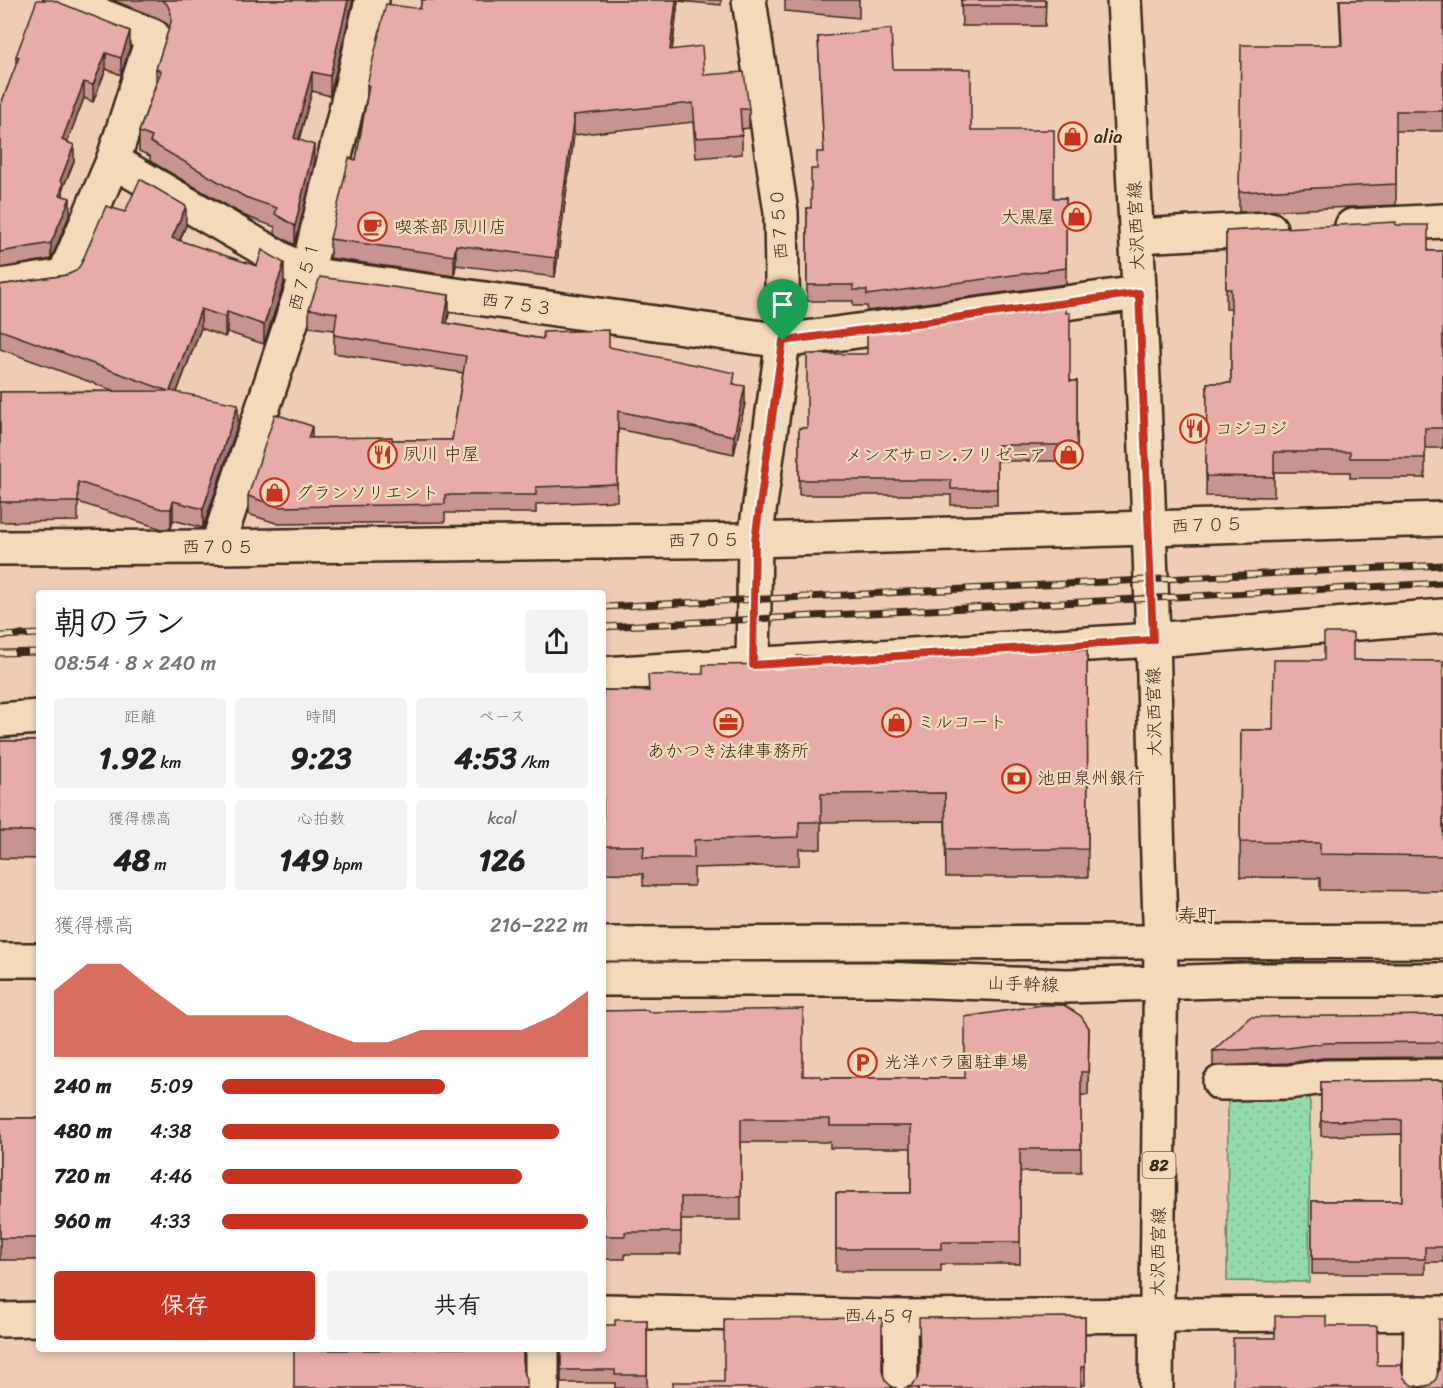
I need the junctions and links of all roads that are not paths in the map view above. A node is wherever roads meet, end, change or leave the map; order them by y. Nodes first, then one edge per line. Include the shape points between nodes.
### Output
1 (61, 0) edge
2 (372, 0) edge
3 (749, 0) edge
4 (1124, 0) edge
5 (113, 161) junction
6 (1443, 221) edge
7 (1137, 236) junction
8 (307, 274) junction
9 (0, 286) edge
10 (1139, 293) junction
11 (783, 341) junction
12 (1443, 519) edge
13 (1149, 526) junction
14 (755, 540) junction
15 (217, 547) junction
16 (0, 548) edge
17 (1443, 616) edge
18 (1153, 640) junction
19 (753, 665) junction
20 (606, 674) edge
21 (36, 717) edge
22 (0, 720) edge
23 (1161, 941) junction
24 (1443, 941) edge
25 (606, 944) edge
26 (0, 960) edge
27 (36, 960) edge
28 (606, 980) edge
29 (1443, 980) edge
30 (1160, 982) junction
31 (1443, 1076) edge
32 (1220, 1083) dead end
33 (606, 1311) edge
34 (1432, 1313) edge
35 (1157, 1315) junction
36 (900, 1317) junction
37 (36, 1319) edge
38 (0, 1320) edge
39 (542, 1352) edge
40 (542, 1388) edge
41 (901, 1388) edge
42 (1156, 1388) edge
43 (1420, 1388) edge

1 - 5 street via 153,36
2 - 8 street, 西７５１
3 - 11 street, 西７５０ via 781,212
4 - 7 street, 大沢西宮線 / 82
5 - 8 street, 西７５３
5 - 9 street via 64,276
6 - 7 street
7 - 10 street, 大沢西宮線 / 82
8 - 11 street, 西７５３
8 - 15 street, 西７５１
10 - 11 street, 西７５３
10 - 13 street, 大沢西宮線 / 82
11 - 14 street, 西７５０
12 - 13 street, 西７０５
13 - 14 street, 西７０５
13 - 18 street, 大沢西宮線 / 82
14 - 15 street, 西７０５
14 - 19 street, 西７５０
15 - 16 street, 西７０５
17 - 18 street
18 - 19 street
18 - 23 street, 大沢西宮線 / 82
19 - 20 street
21 - 22 street
23 - 24 street
23 - 25 street
23 - 30 street, 大沢西宮線 / 82
26 - 27 street
28 - 30 street, 山手幹線 via 882,979 1066,986
29 - 30 street, 山手幹線
30 - 35 street, 大沢西宮線 / 82
31 - 32 street
33 - 36 street, 西４５９
34 - 35 street, 西４５９
34 - 43 street
35 - 36 street, 西４５９
35 - 42 street, 大沢西宮線 / 82
36 - 41 street
37 - 38 street
39 - 40 street

